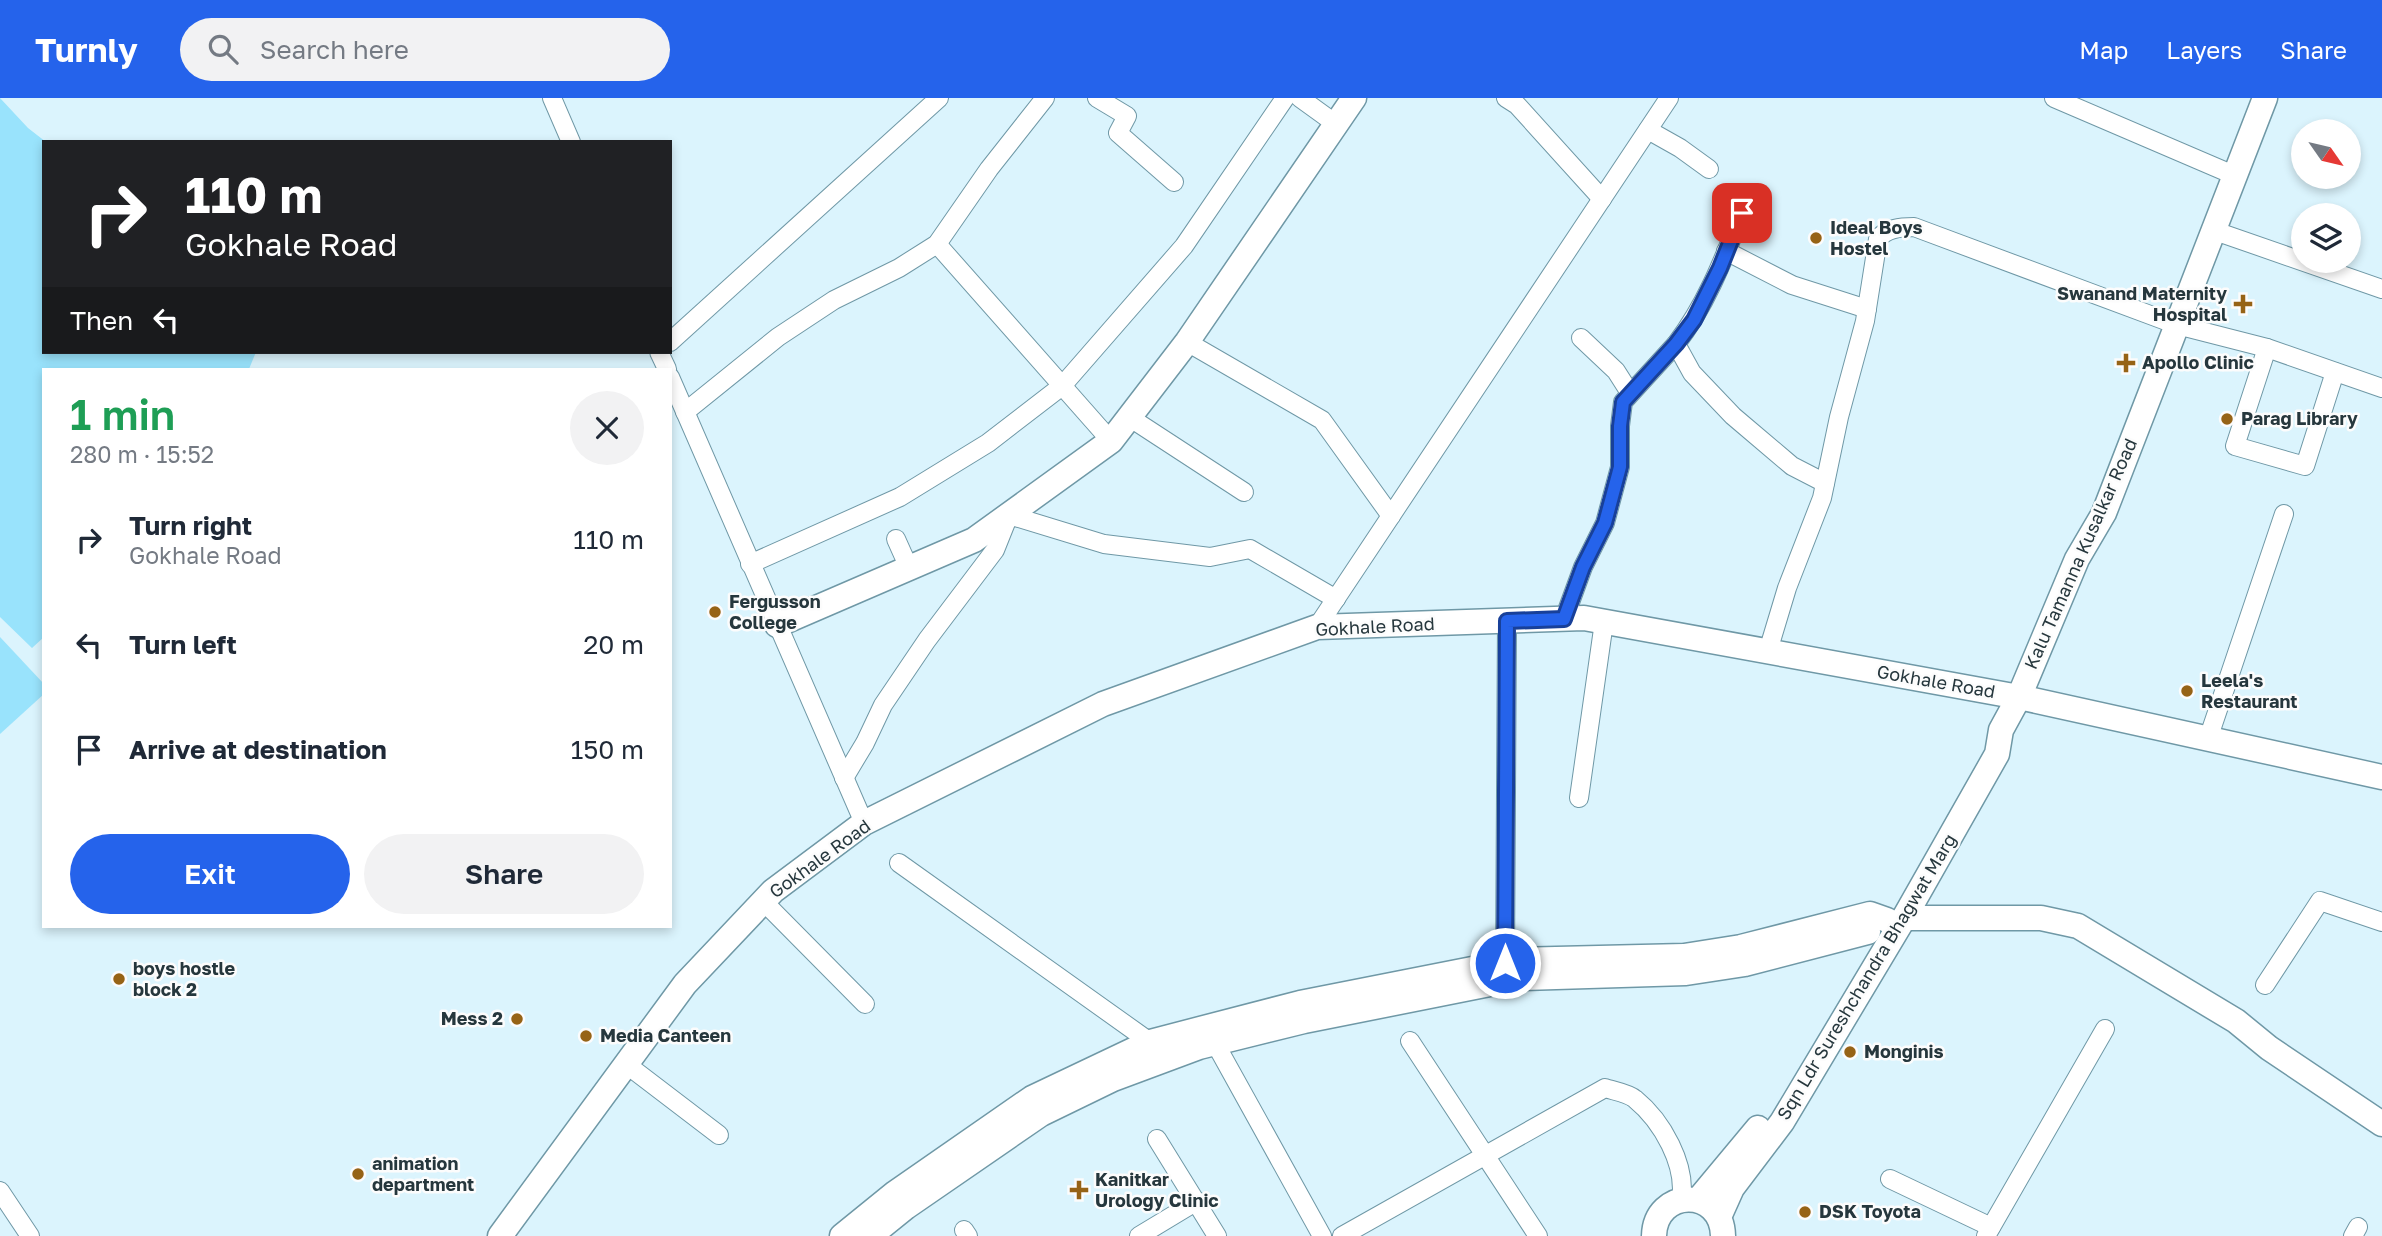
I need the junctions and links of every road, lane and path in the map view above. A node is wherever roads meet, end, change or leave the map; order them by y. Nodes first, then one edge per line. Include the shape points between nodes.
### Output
1 (552, 98) edge
2 (939, 98) edge
3 (1045, 98) edge
4 (1097, 98) edge
5 (1285, 98) edge
6 (1300, 98) edge
7 (1354, 98) edge
8 (1506, 98) edge
9 (1669, 98) edge
10 (2054, 98) edge
11 (2265, 98) edge
12 (1336, 124) junction
13 (1648, 130) junction
14 (570, 140) edge
15 (1709, 169) dead end
16 (2236, 176) junction
17 (1174, 182) dead end
18 (1749, 195) dead end
19 (1602, 199) junction
20 (2215, 231) junction
21 (937, 244) junction
22 (1727, 251) junction
23 (2382, 289) edge
24 (1867, 309) junction
25 (2176, 325) junction
26 (1581, 338) dead end
27 (672, 340) edge
28 (1187, 342) junction
29 (1676, 344) junction
30 (2267, 348) junction
31 (2335, 372) junction
32 (672, 382) edge
33 (1062, 386) junction
34 (2382, 388) edge
35 (1630, 393) junction
36 (685, 412) junction
37 (1129, 417) junction
38 (1111, 441) junction
39 (1825, 483) junction
40 (1244, 492) dead end
41 (2284, 514) dead end
42 (1009, 515) junction
43 (1391, 516) junction
44 (895, 540) dead end
45 (750, 564) junction
46 (909, 568) junction
47 (1336, 598) junction
48 (1564, 619) junction
49 (1507, 621) junction
50 (1604, 622) junction
51 (776, 625) junction
52 (1317, 627) junction
53 (1768, 652) junction
54 (2019, 696) junction
55 (2208, 738) junction
56 (2382, 777) edge
57 (844, 778) junction
58 (1579, 798) dead end
59 (864, 823) junction
60 (899, 863) dead end
61 (763, 901) junction
62 (1895, 919) junction
63 (2382, 922) edge
64 (1505, 963) junction
65 (2265, 985) dead end
66 (865, 1004) dead end
67 (2105, 1029) dead end
68 (1212, 1035) junction
69 (1410, 1041) dead end
70 (1150, 1042) junction
71 (626, 1064) junction
72 (2382, 1124) edge
73 (719, 1135) dead end
74 (1157, 1139) dead end
75 (1485, 1156) junction
76 (953, 1164) junction
77 (1890, 1179) dead end
78 (0, 1191) edge
79 (1690, 1200) junction
80 (1197, 1201) junction
81 (1721, 1226) edge
82 (1988, 1232) edge
83 (30, 1236) edge
84 (500, 1236) edge
85 (842, 1236) edge
86 (870, 1236) edge
87 (1139, 1236) edge
88 (1217, 1236) edge
89 (1322, 1236) edge
90 (1342, 1236) edge
91 (1538, 1236) edge
92 (1654, 1236) edge

1 - 14 street
2 - 27 street
3 - 21 street
4 - 17 street via 1127,116 1118,132
5 - 33 street via 1184,246
6 - 12 street
7 - 12 street
8 - 19 street
9 - 13 street
10 - 16 street
11 - 16 street, Kalu Tamanna Kusalkar Road
12 - 28 street
13 - 15 street
13 - 19 street
16 - 20 street, Kalu Tamanna Kusalkar Road
18 - 22 street
19 - 43 street
20 - 23 street
20 - 25 street, Kalu Tamanna Kusalkar Road
21 - 33 street
21 - 36 street via 834,300 778,337
22 - 24 street via 1792,285
22 - 29 street via 1694,320
24 - 25 street via 1878,239 1890,230 1914,227
24 - 39 street
25 - 30 street
25 - 54 street, Kalu Tamanna Kusalkar Road via 2104,513 2077,559
26 - 35 street via 1616,371
28 - 37 street
28 - 43 street via 1322,420
29 - 35 street
29 - 39 street via 1692,373 1733,416 1792,466
30 - 31 street
30 - 31 street via 2235,446 2305,466
31 - 34 street
32 - 36 street
33 - 38 street
33 - 45 street via 988,443 900,497
35 - 48 street via 1623,402 1620,467 1605,523
36 - 45 street
37 - 38 street
37 - 40 street
38 - 42 street
39 - 53 street
41 - 55 street
42 - 46 street via 974,540
42 - 47 street via 1104,544 1210,557 1250,549
42 - 57 street via 995,550 883,705
43 - 47 street
44 - 46 street
45 - 51 street
46 - 51 street
47 - 52 street
48 - 49 street, Gokhale Road
48 - 50 street, Gokhale Road
49 - 52 street, Gokhale Road
49 - 64 street
50 - 53 street, Gokhale Road
50 - 58 street
51 - 57 street
52 - 59 street, Gokhale Road via 1103,704
53 - 54 street, Gokhale Road
54 - 55 street, Gokhale Road
54 - 62 street, Sqn Ldr Sureshchandra Bhagwat Marg via 2001,730 1983,748
55 - 56 street, Gokhale Road
57 - 59 street
59 - 61 street, Gokhale Road
60 - 70 street
61 - 66 street
61 - 71 street, Gokhale Road via 685,984
62 - 64 street via 1870,914 1741,947 1684,956
62 - 68 street via 1867,932 1745,964 1686,973 1520,978
62 - 72 street via 2041,918 2078,926 2236,1021
62 - 79 street, Sqn Ldr Sureshchandra Bhagwat Marg via 1768,1116
62 - 81 street, Sqn Ldr Sureshchandra Bhagwat Marg via 1782,1122 1732,1188
63 - 65 street via 2320,901
64 - 68 street via 1322,999
67 - 82 street
68 - 70 street
68 - 76 street via 1041,1114
68 - 89 street
69 - 75 street
70 - 76 street via 1032,1098
71 - 73 street
71 - 84 street, Gokhale Road
74 - 80 street
75 - 79 street via 1605,1088 1633,1097 1651,1115 1665,1136
75 - 90 street
75 - 91 street
76 - 85 street via 895,1193
76 - 86 street
77 - 82 street
78 - 83 street
79 - 81 street via 1710,1206
79 - 92 street, Sqn Ldr Sureshchandra Bhagwat Marg via 1664,1210 1656,1221
80 - 87 street
80 - 88 street

